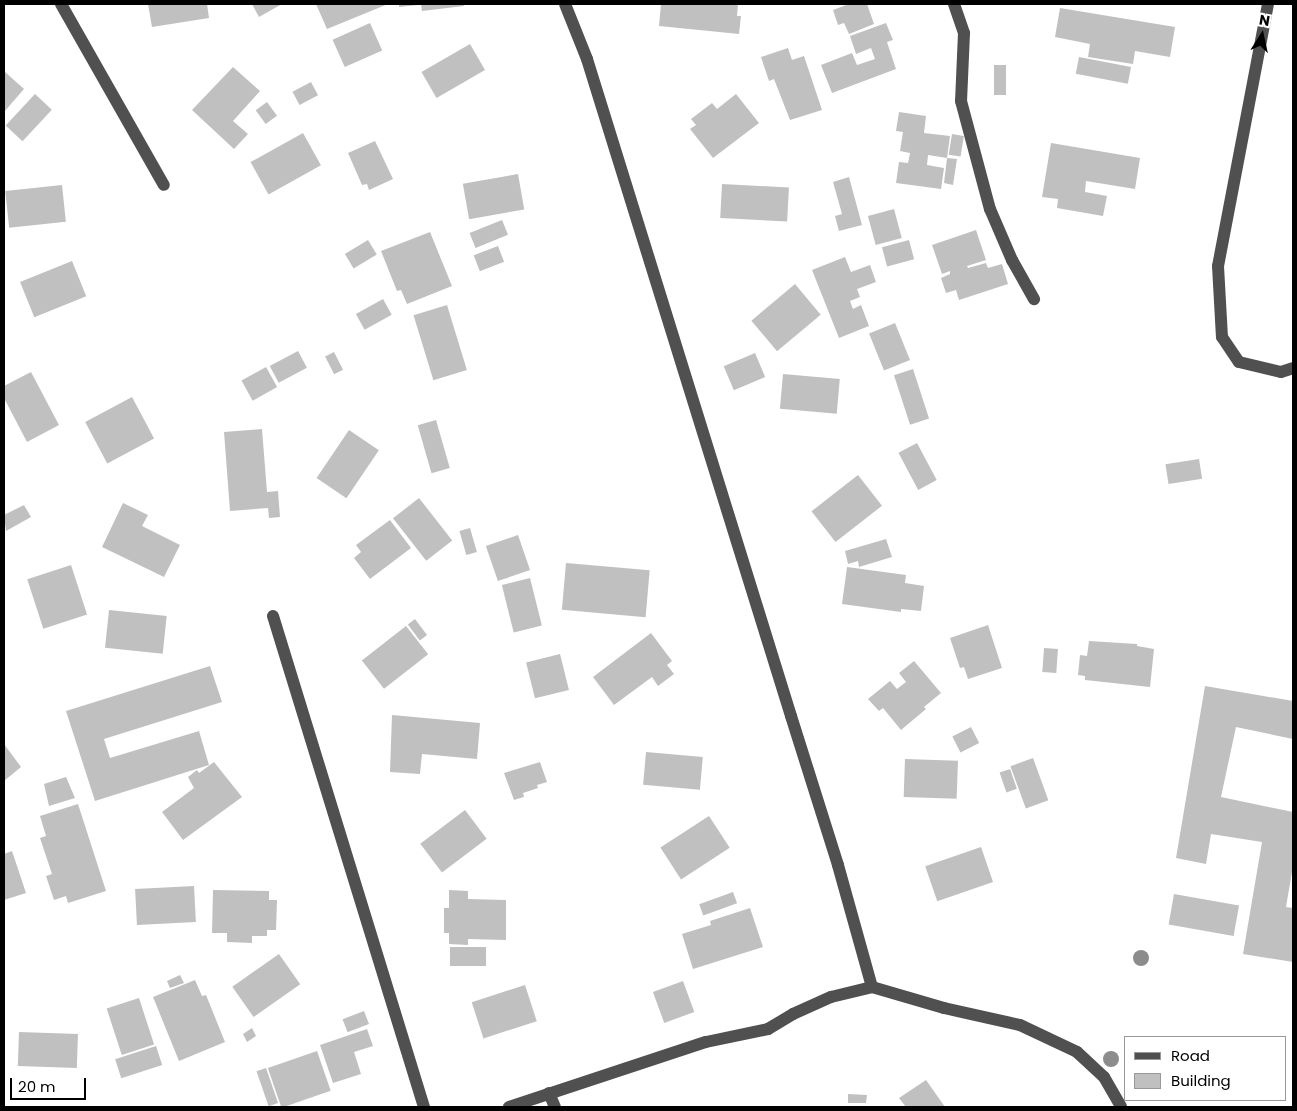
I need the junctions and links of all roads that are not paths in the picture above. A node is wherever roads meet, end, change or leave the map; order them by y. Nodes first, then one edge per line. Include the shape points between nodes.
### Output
1 (61, 4) edge
2 (565, 4) edge
3 (954, 4) edge
4 (1268, 4) edge
5 (164, 185) dead end
6 (1034, 299) dead end
7 (1293, 368) edge
8 (273, 616) dead end
9 (872, 987) junction
10 (548, 1093) junction
11 (424, 1107) edge
12 (509, 1107) edge
13 (555, 1107) edge
14 (1121, 1107) edge

1 - 5 street
2 - 9 street via 587,59 838,865
3 - 6 street via 964,33 961,101 990,209 1012,260
4 - 7 street via 1218,266 1222,336 1239,362 1281,372
8 - 11 street
9 - 10 street via 831,997 768,1029 706,1042
9 - 14 street via 1020,1025 1064,1045 1078,1052 1104,1077
10 - 12 street
10 - 13 street

